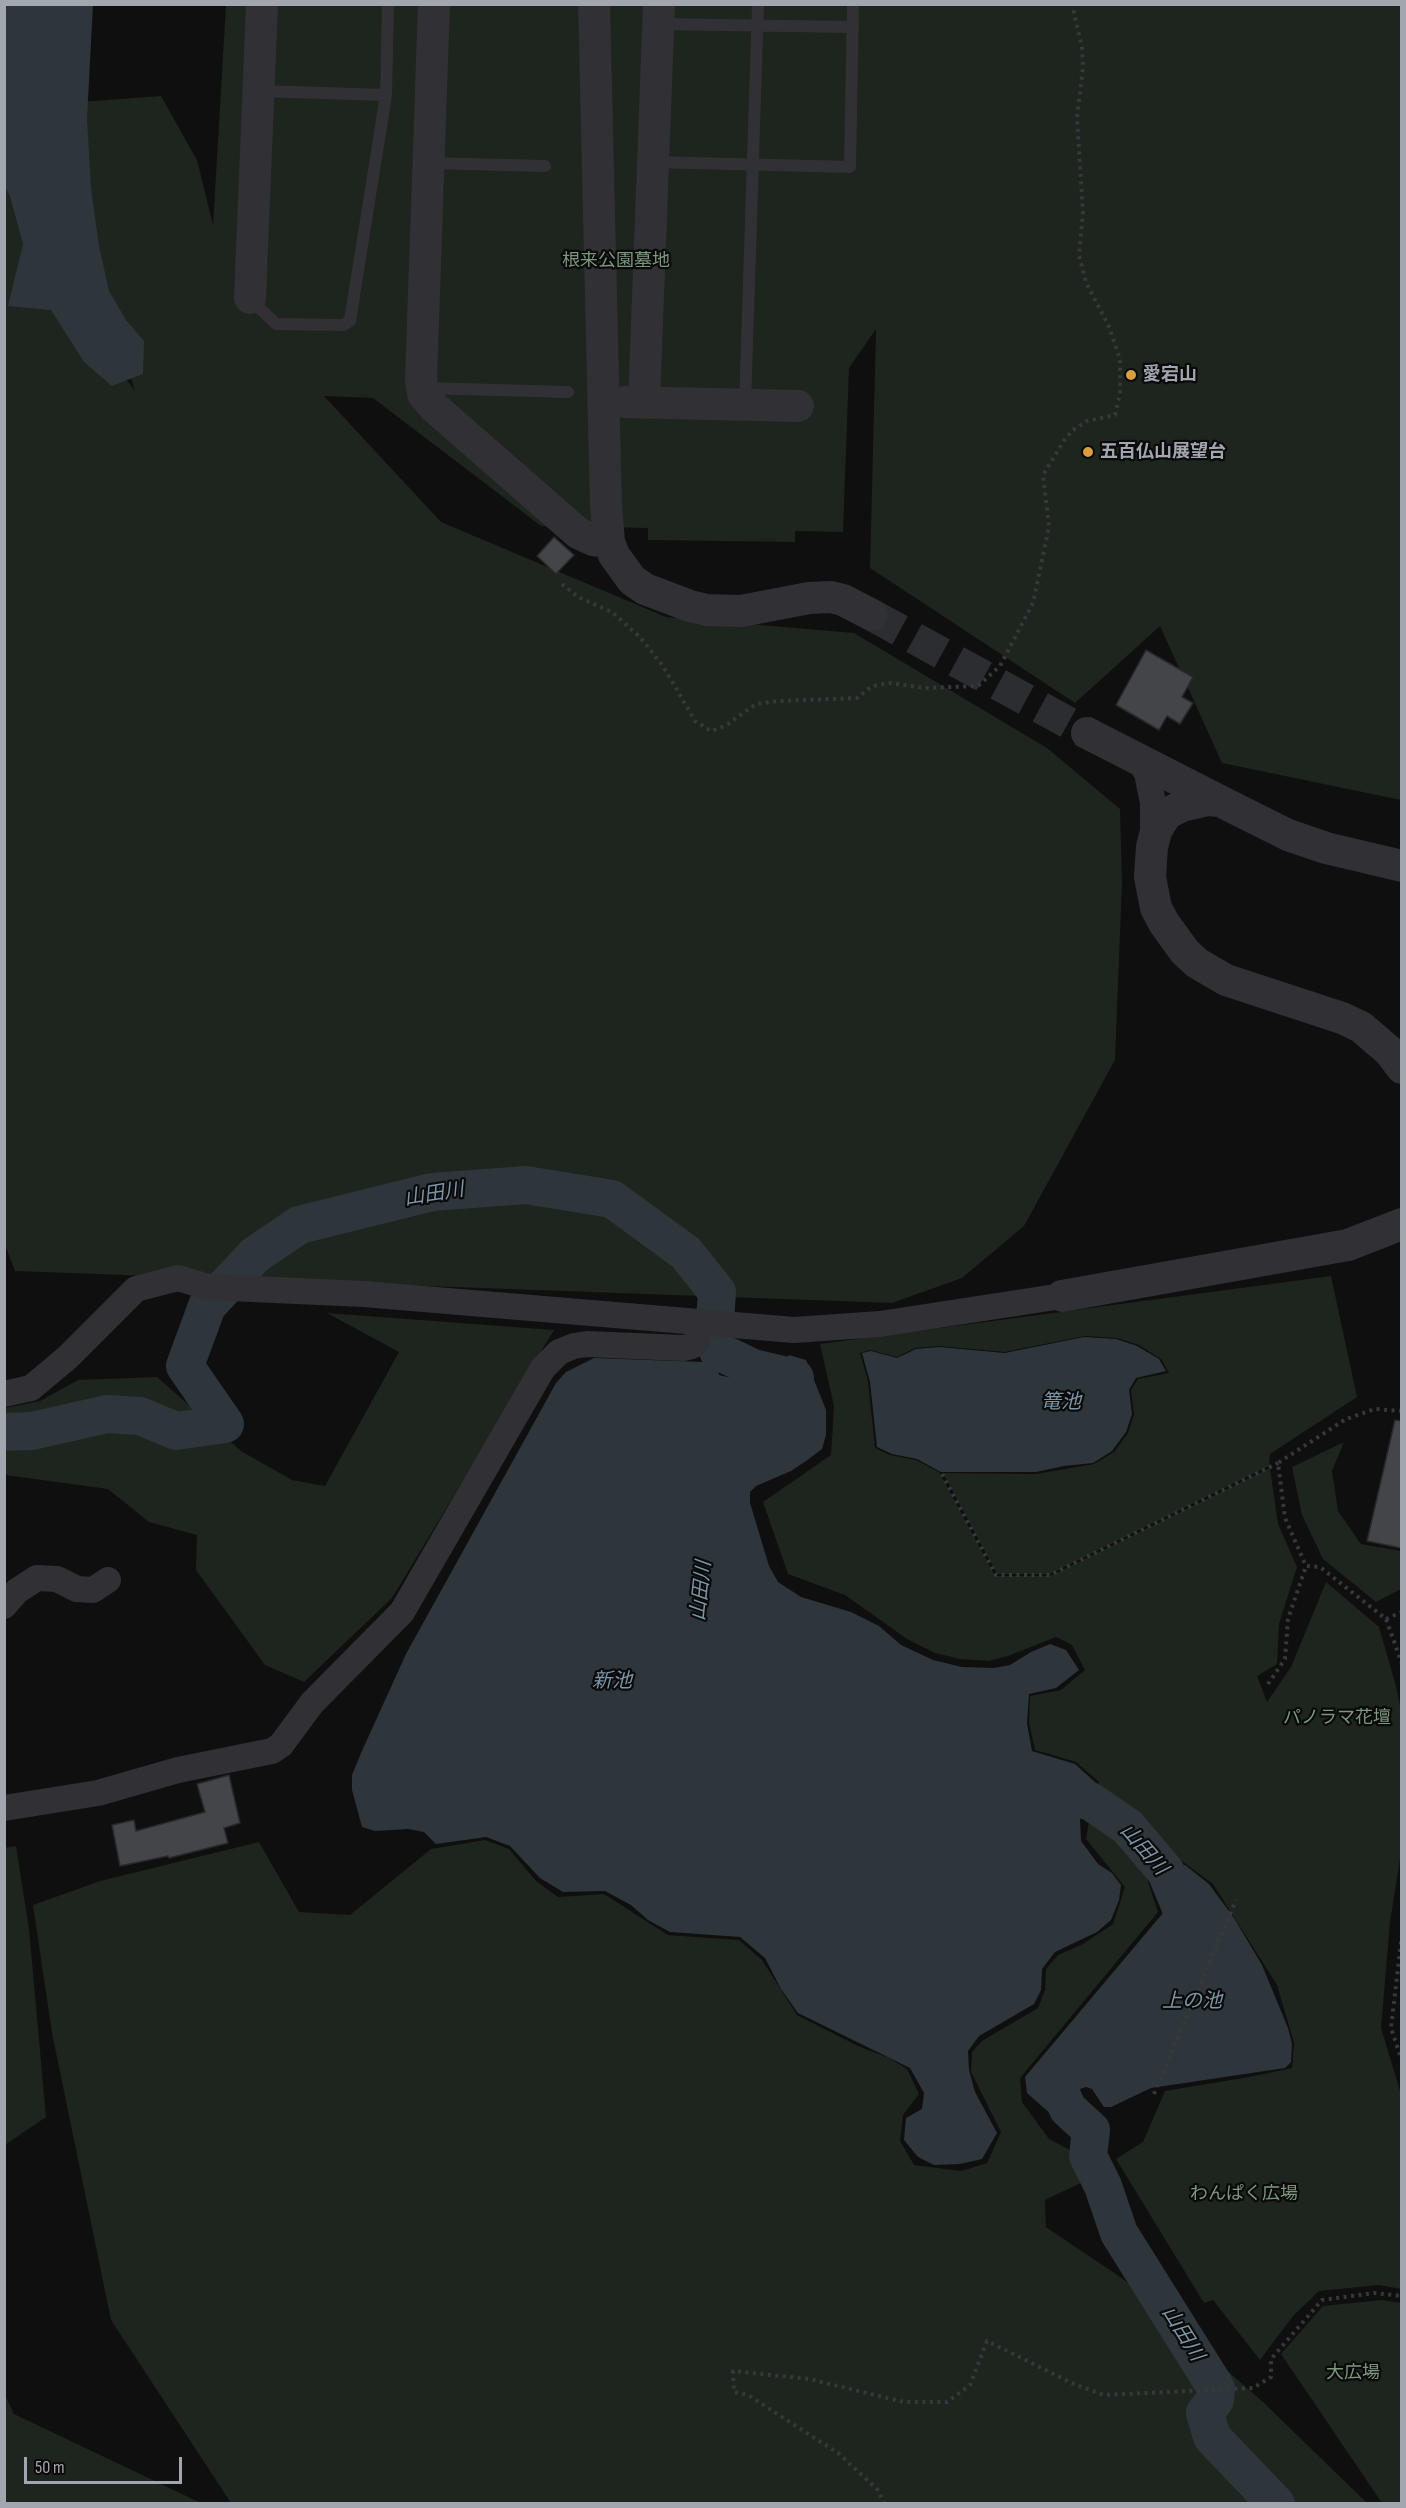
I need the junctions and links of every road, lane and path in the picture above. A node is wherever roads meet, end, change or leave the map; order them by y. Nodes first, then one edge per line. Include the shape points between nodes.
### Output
1 (261, 4) edge
2 (388, 4) edge
3 (434, 4) edge
4 (594, 4) edge
5 (758, 4) edge
6 (854, 4) edge
7 (1071, 4) edge
8 (658, 14) edge
9 (758, 26) junction
10 (853, 27) junction
11 (258, 91) junction
12 (386, 95) junction
13 (429, 162) junction
14 (653, 162) junction
15 (754, 165) junction
16 (545, 166) dead end
17 (250, 298) joint
18 (422, 388) junction
19 (568, 392) dead end
20 (604, 402) junction
21 (645, 403) junction
22 (745, 405) junction
23 (798, 406) dead end
24 (609, 542) junction
25 (562, 584) dead end
26 (872, 615) tunnel mouth
27 (1087, 733) tunnel mouth
28 (1130, 755) junction
29 (1220, 801) junction
30 (1152, 847) junction
31 (1401, 866) edge
32 (1401, 1068) edge
33 (1401, 1224) edge
34 (1062, 1296) joint
35 (700, 1321) junction
36 (4, 1394) edge
37 (1401, 1411) edge
38 (1278, 1463) junction
39 (942, 1473) dead end
40 (1306, 1566) junction
41 (108, 1580) dead end
42 (4, 1606) edge
43 (1401, 1612) edge
44 (1386, 1619) junction
45 (1401, 1664) edge
46 (1268, 1684) dead end
47 (4, 1808) edge
48 (1236, 1900) dead end
49 (1401, 1934) edge
50 (1401, 2061) edge
51 (1154, 2094) dead end
52 (1401, 2296) edge
53 (885, 2504) edge

1 - 11 street
2 - 12 lane
3 - 13 street
4 - 20 street
5 - 9 lane
6 - 10 lane
7 - 25 path via 1083,67 1077,118 1083,213 1079,255 1086,282 1120,359 1120,394 1115,415 1087,421 1073,430 1043,475 1050,527 1033,603 1000,666 978,686 924,688 891,683 872,686 857,698 756,704 725,726 711,730 695,721 663,666 639,636 612,612 578,597
8 - 9 lane
8 - 14 street
9 - 10 lane
9 - 15 lane
10 - 15 lane via 850,167
11 - 12 lane
11 - 17 street
12 - 17 lane via 350,321 343,326 276,324
13 - 16 lane
13 - 18 street
14 - 15 lane
14 - 21 street
15 - 22 lane
18 - 19 lane
18 - 24 street via 435,408 578,533
20 - 21 street
20 - 24 street
21 - 22 street
22 - 23 street
24 - 26 street via 622,570 632,580 658,595 690,606 741,611 831,597
27 - 28 street
28 - 29 street
28 - 30 street via 1147,773 1151,789
29 - 30 street via 1195,802 1168,813 1156,831
29 - 31 street via 1297,838
30 - 32 street via 1150,878 1156,908 1175,939 1197,963 1226,980 1361,1027 1389,1051
33 - 34 street via 1348,1245
34 - 35 street via 845,1328 794,1330
35 - 36 street via 364,1294 208,1287 178,1278 136,1289 69,1357 31,1388
35 - 47 street via 698,1340 692,1346 587,1344 559,1352 543,1368 402,1612 312,1703 281,1745 272,1751 178,1770 98,1792
37 - 38 path via 1375,1408 1346,1419
38 - 39 path via 1050,1575 996,1575
38 - 40 path via 1285,1518
40 - 44 path via 1320,1567
40 - 46 path via 1288,1619 1285,1659
41 - 42 street via 93,1590 77,1590 57,1579 37,1578
43 - 44 path
44 - 45 path
48 - 51 path
49 - 50 path via 1391,2028
52 - 53 path via 1374,2293 1322,2300 1271,2359 1271,2377 1253,2388 1104,2396 987,2341 970,2385 947,2402 904,2402 809,2379 733,2371 734,2392 747,2395 838,2454 877,2489

